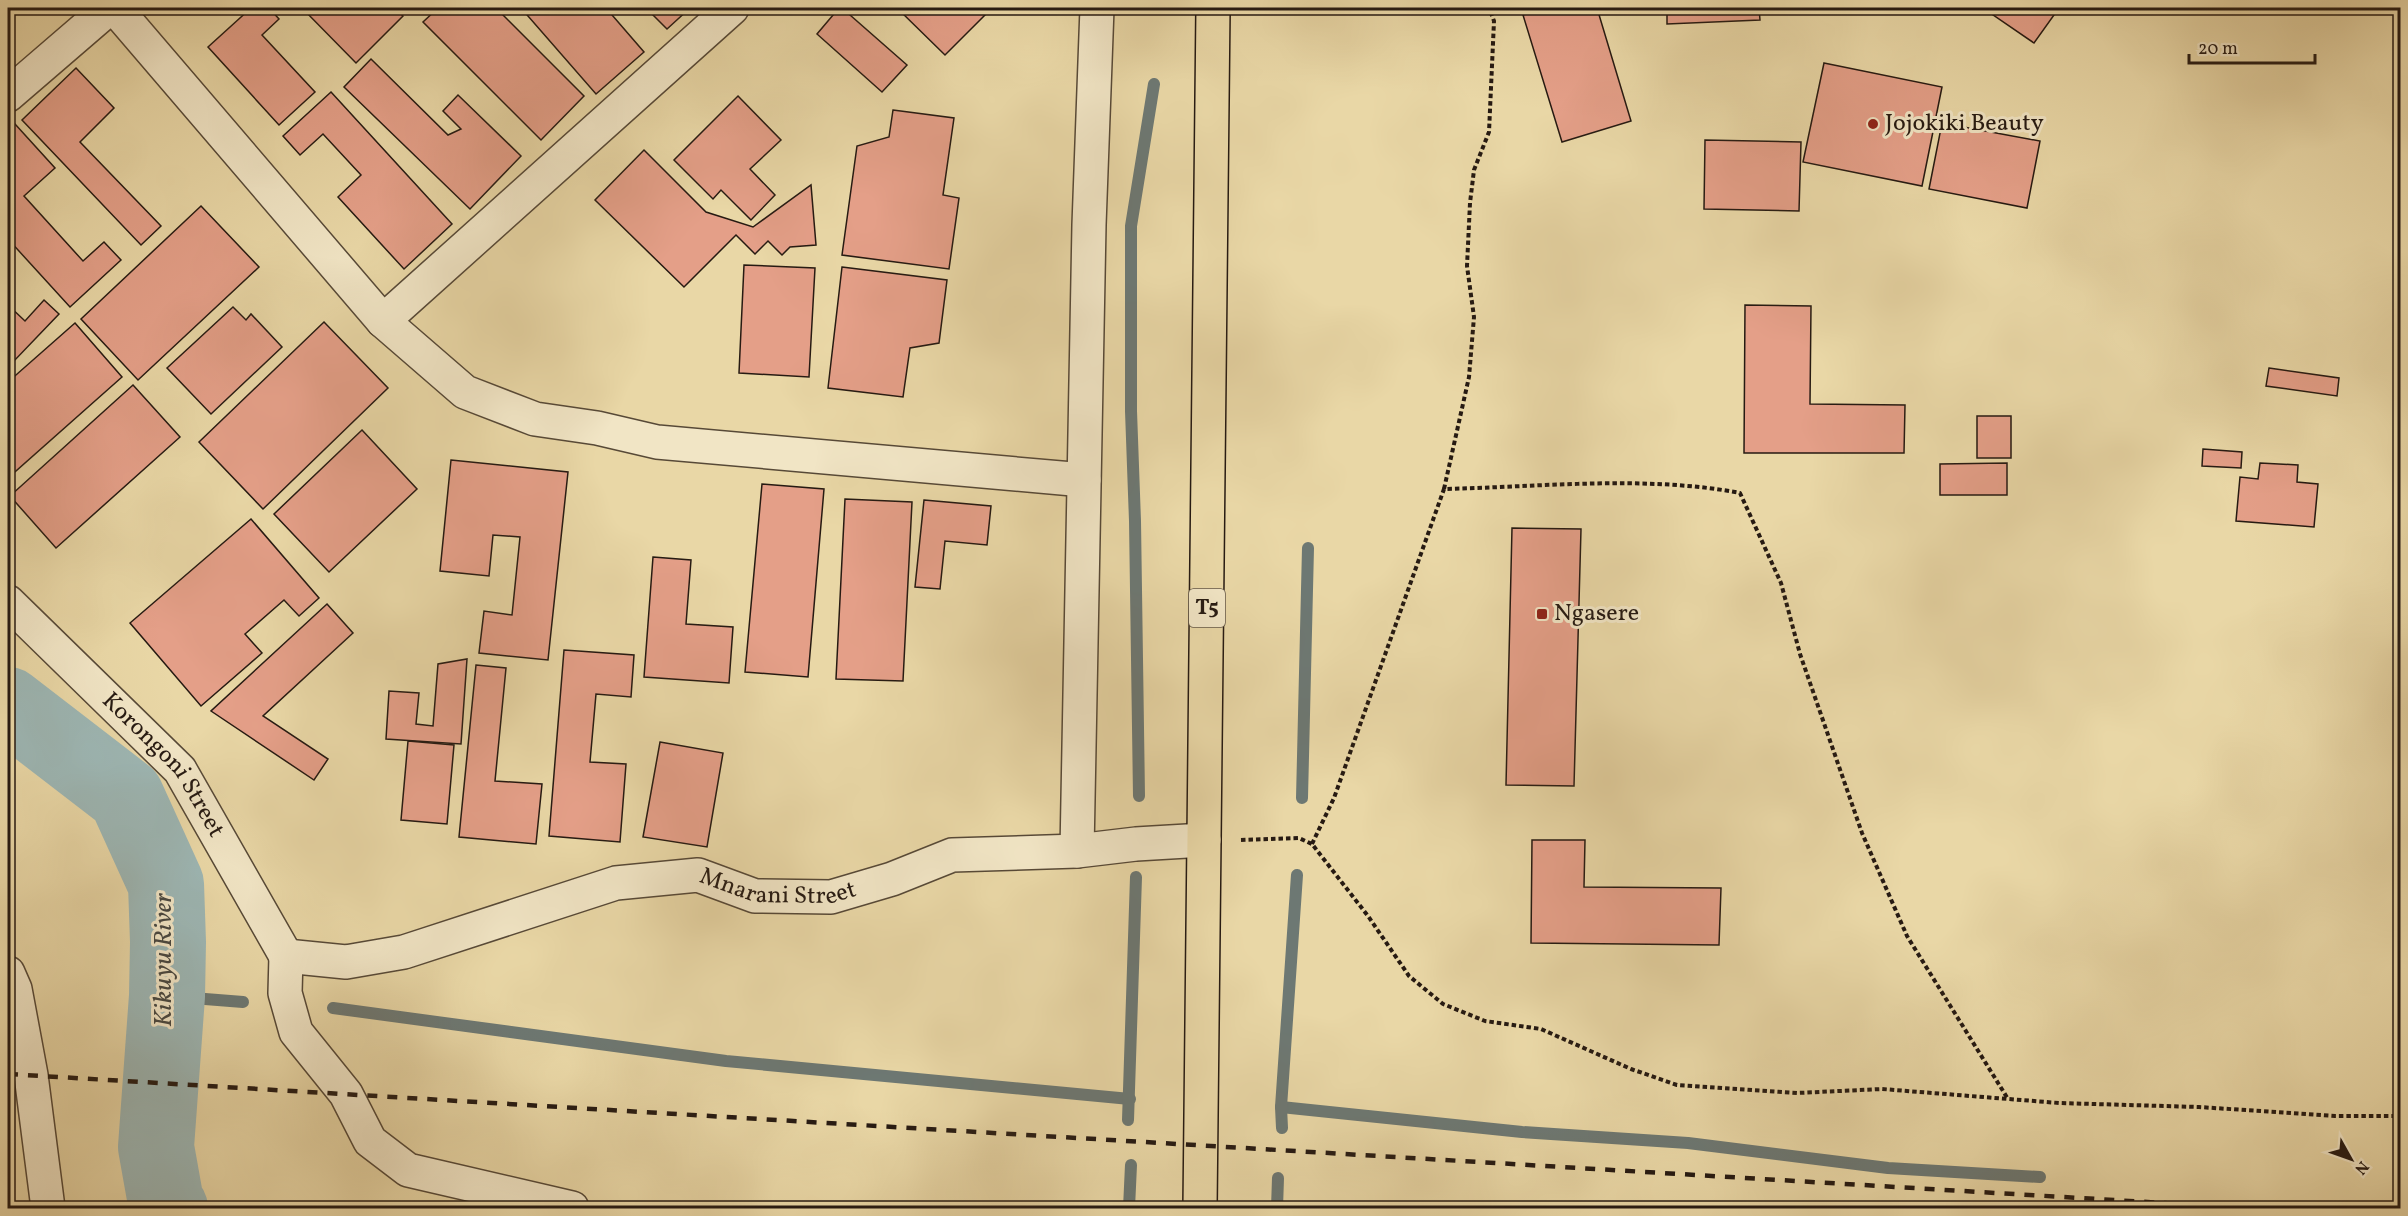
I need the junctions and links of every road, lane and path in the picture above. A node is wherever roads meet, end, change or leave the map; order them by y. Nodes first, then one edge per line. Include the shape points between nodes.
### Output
1 (109, 8) edge
2 (116, 8) edge
3 (732, 8) edge
4 (1097, 8) edge
5 (1214, 8) edge
6 (1489, 8) edge
7 (8, 95) edge
8 (383, 321) junction
9 (1084, 480) junction
10 (1444, 489) junction
11 (8, 602) edge
12 (1204, 840) junction
13 (1312, 844) junction
14 (1077, 851) junction
15 (286, 956) junction
16 (8, 973) edge
17 (2008, 1099) junction
18 (2400, 1116) edge
19 (48, 1209) edge
20 (572, 1209) edge
21 (1200, 1209) edge

1 - 7 street
2 - 8 street
3 - 8 street
4 - 9 street
5 - 12 highway, T5
6 - 10 path via 1494,21 1489,132 1474,170 1467,266 1474,317 1472,347
8 - 9 street via 465,392 535,419 657,442
9 - 14 street
10 - 13 path via 1334,798
10 - 17 path via 1619,484 1688,485 1740,493 1781,583 1800,654 1862,833 1907,936
11 - 15 street, Korongoni Street via 180,770
12 - 13 path via 1299,838
12 - 14 street, Mnarani Street
12 - 21 highway, T5
13 - 17 path via 1409,976 1443,1004 1485,1021 1542,1029 1677,1085 1797,1093 1882,1089
14 - 15 street, Mnarani Street via 952,855 831,897 755,896 698,875 616,883 404,952 346,962
15 - 20 street via 285,993 296,1032 346,1094 370,1141 408,1170
16 - 19 street via 15,989 31,1075
17 - 18 path

